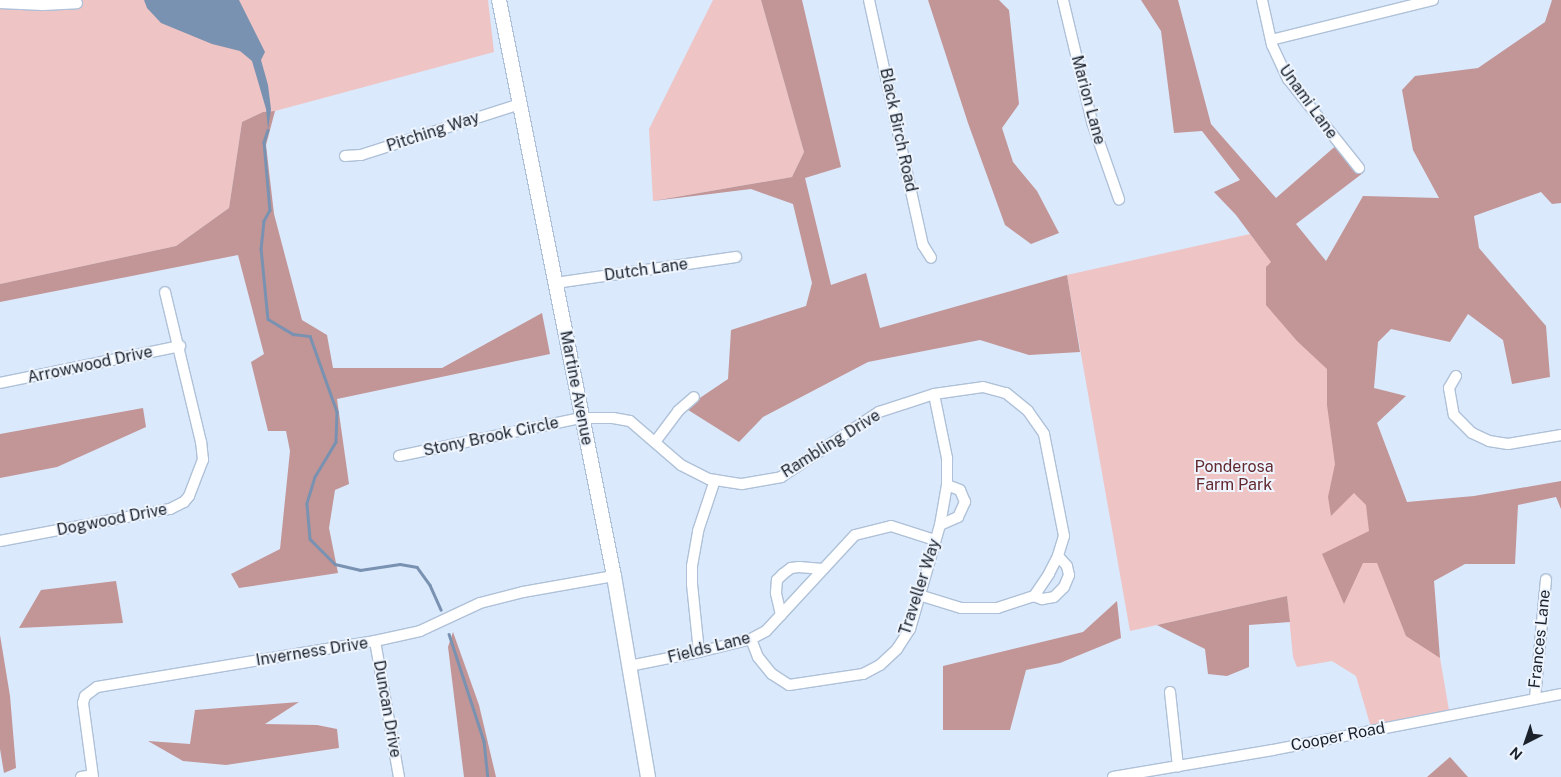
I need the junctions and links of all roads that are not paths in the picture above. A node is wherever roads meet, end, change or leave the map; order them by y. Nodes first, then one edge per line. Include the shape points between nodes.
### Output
1 (499, 0) edge
2 (869, 0) edge
3 (1063, 0) edge
4 (1262, 0) edge
5 (1433, 0) edge
6 (59, 2) edge
7 (0, 3) edge
8 (77, 3) dead end
9 (1271, 40) junction
10 (520, 104) junction
11 (345, 156) dead end
12 (1359, 168) dead end
13 (1119, 199) dead end
14 (736, 257) dead end
15 (931, 258) dead end
16 (556, 283) junction
17 (165, 292) dead end
18 (180, 346) junction
19 (1456, 376) dead end
20 (0, 383) edge
21 (934, 394) junction
22 (694, 397) dead end
23 (582, 418) junction
24 (1561, 435) edge
25 (655, 442) junction
26 (400, 456) dead end
27 (715, 480) junction
28 (948, 486) junction
29 (940, 525) junction
30 (935, 540) junction
31 (0, 541) edge
32 (1058, 556) junction
33 (823, 568) junction
34 (614, 576) junction
35 (1546, 580) dead end
36 (919, 595) junction
37 (1034, 596) junction
38 (781, 615) junction
39 (751, 639) junction
40 (375, 642) junction
41 (699, 652) junction
42 (629, 666) junction
43 (1170, 692) dead end
44 (1561, 694) edge
45 (1535, 698) junction
46 (1178, 767) junction
47 (92, 776) edge
48 (81, 777) edge
49 (399, 777) edge
50 (648, 777) edge
51 (1117, 777) edge

1 - 10 main road, Martine Avenue
2 - 15 street, Black Birch Road via 923,245
3 - 13 street, Marion Lane via 1092,122
4 - 9 street, Unami Lane
5 - 9 street
6 - 7 street
6 - 8 street
9 - 12 street, Unami Lane via 1288,79
10 - 11 street, Pitching Way via 361,155
10 - 16 main road, Martine Avenue
14 - 16 street, Dutch Lane
16 - 23 main road, Martine Avenue
17 - 18 street, Dogwood Drive
18 - 20 street, Arrowwood Drive
18 - 31 street, Dogwood Drive via 203,460 184,502 170,509
19 - 24 street via 1449,388 1454,415 1472,433 1489,441 1508,444
21 - 27 street, Rambling Drive via 879,412 781,476 742,484
21 - 28 street, Traveller Way via 947,458
21 - 32 street, Rambling Drive via 983,386 1006,393 1028,411 1044,434 1064,536
22 - 25 street via 678,411
23 - 25 street, Rambling Drive via 630,420
23 - 26 street, Stony Brook Circle
23 - 34 main road, Martine Avenue
25 - 27 street, Rambling Drive via 681,466
27 - 41 street via 698,531 692,566
28 - 29 street, Traveller Way
28 - 29 street, Traveller Way via 960,490 965,502 958,516
29 - 30 street, Traveller Way
30 - 33 street, Fields Lane via 891,526 855,535
30 - 36 street, Traveller Way
32 - 37 street, Rambling Drive
32 - 37 street via 1067,566 1069,575 1064,587 1054,597 1042,599
33 - 38 street, Fields Lane
33 - 38 street via 792,568 777,580 776,594
34 - 40 street, Inverness Drive via 480,603 420,631
34 - 42 main road, Martine Avenue
35 - 45 street, Frances Lane
36 - 37 street via 961,608 998,608
36 - 39 street, Traveller Way via 910,629 897,649 880,665 863,674 790,685 772,674 758,657
38 - 39 street, Fields Lane via 766,631
39 - 41 street, Fields Lane
40 - 47 street, Inverness Drive via 98,687 85,696 84,703
40 - 49 street, Duncan Drive
41 - 42 street, Fields Lane
42 - 50 main road, Martine Avenue
43 - 46 street
44 - 45 street, Cooper Road
45 - 46 street, Cooper Road
46 - 51 street, Cooper Road
47 - 48 street

